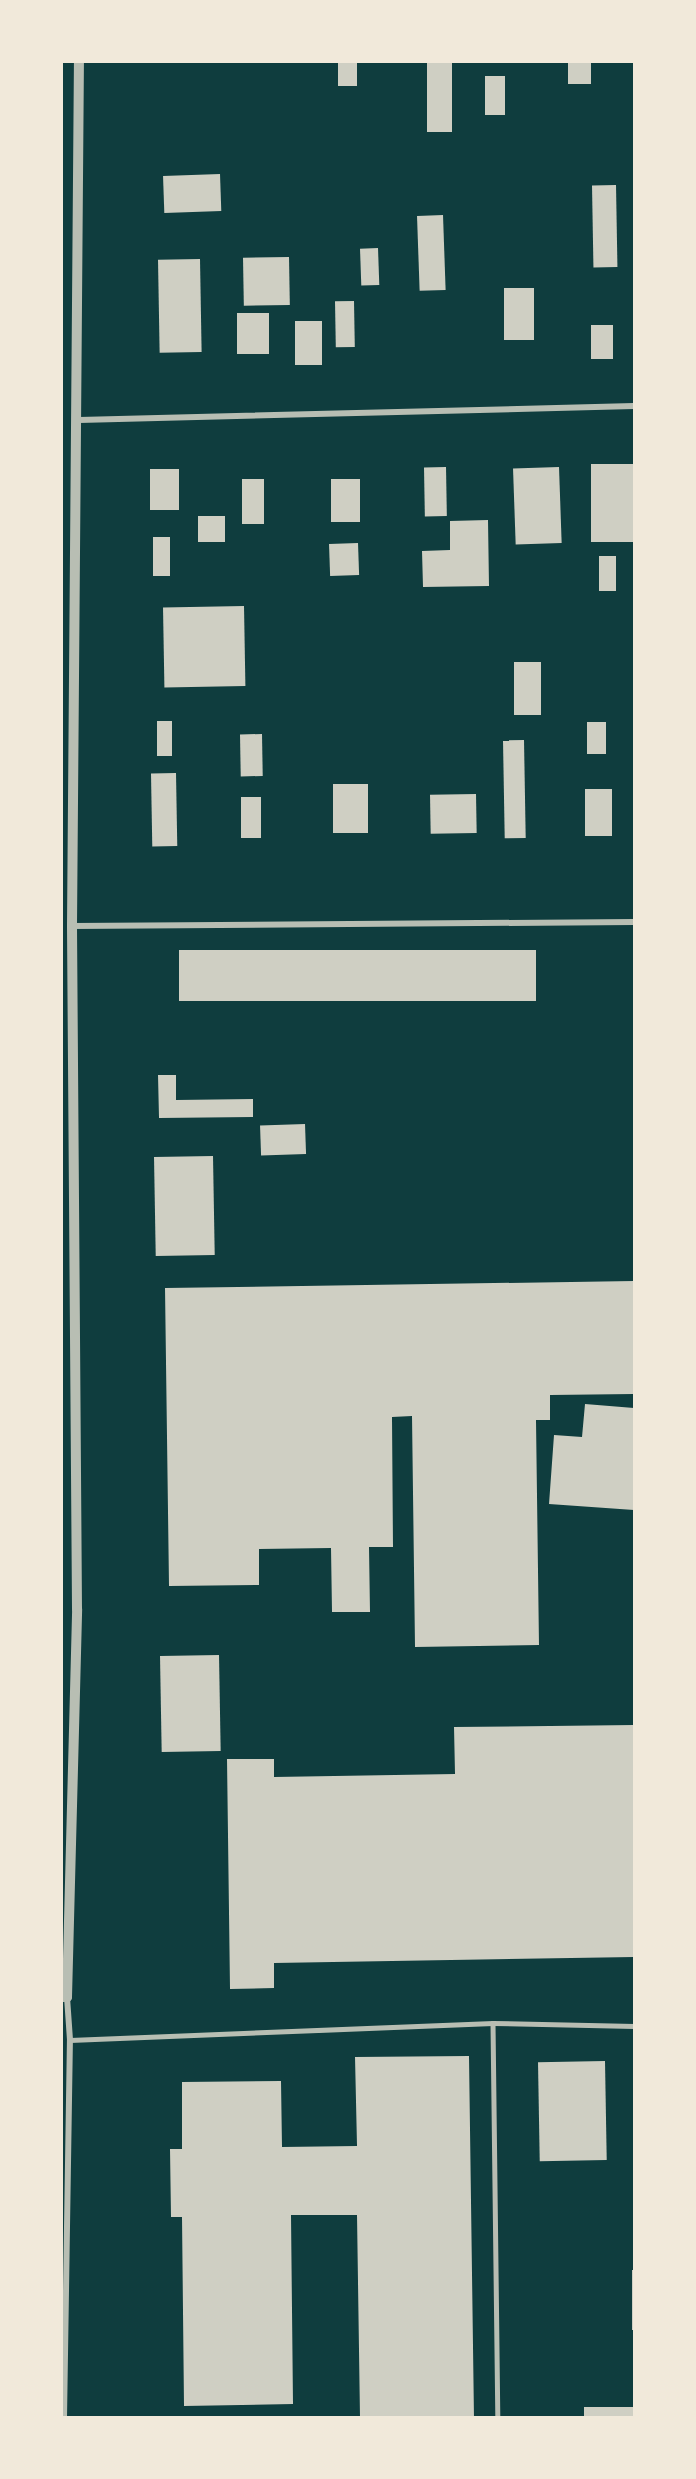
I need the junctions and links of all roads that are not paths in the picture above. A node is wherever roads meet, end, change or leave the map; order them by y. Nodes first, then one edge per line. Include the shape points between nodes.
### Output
1 (79, 62) edge
2 (634, 406) edge
3 (79, 420) junction
4 (634, 922) edge
5 (72, 926) junction
6 (64, 1997) edge
7 (493, 2024) junction
8 (634, 2026) edge
9 (70, 2040) junction
10 (64, 2418) edge
11 (498, 2418) edge

1 - 3 street
2 - 3 street
3 - 5 street
4 - 5 street
5 - 6 street via 77,1609
6 - 9 street
7 - 8 lane
7 - 9 lane
7 - 11 lane
9 - 10 street

